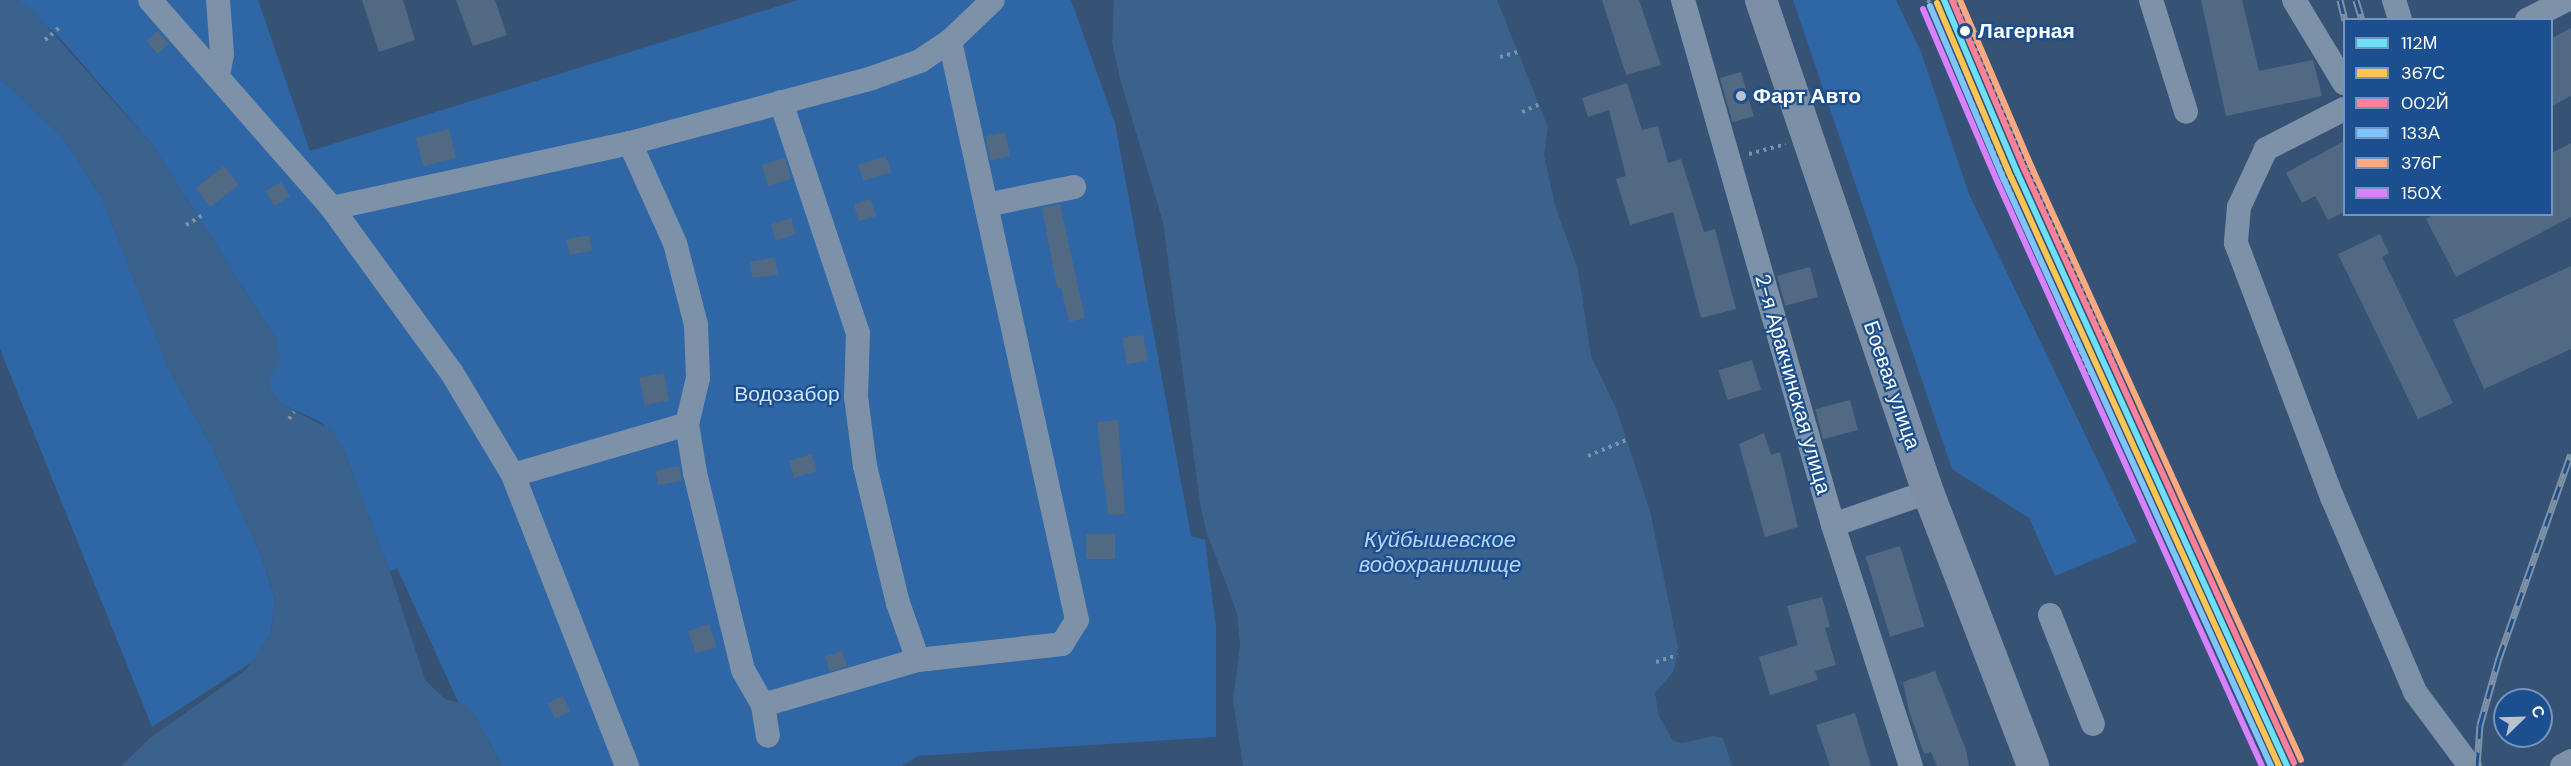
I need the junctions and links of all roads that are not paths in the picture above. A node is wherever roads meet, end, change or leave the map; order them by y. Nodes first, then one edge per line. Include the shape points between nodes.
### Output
1 (150, 0) edge
2 (218, 0) edge
3 (993, 0) edge
4 (1683, 0) edge
5 (1761, 0) edge
6 (2151, 0) edge
7 (2294, 0) edge
8 (2394, 0) edge
9 (2566, 0) edge
10 (2399, 18) edge
11 (2531, 18) edge
12 (950, 41) junction
13 (218, 75) junction
14 (2343, 81) edge
15 (781, 102) junction
16 (2343, 110) edge
17 (2186, 112) dead end
18 (630, 142) junction
19 (1074, 187) dead end
20 (986, 205) junction
21 (332, 208) junction
22 (687, 424) junction
23 (513, 475) junction
24 (1928, 492) junction
25 (1833, 525) junction
26 (2050, 615) dead end
27 (918, 660) junction
28 (763, 705) junction
29 (2093, 724) dead end
30 (768, 736) dead end
31 (2571, 761) edge
32 (627, 766) edge
33 (1911, 766) edge
34 (2033, 766) edge
35 (2470, 766) edge
36 (2562, 766) edge

1 - 13 street
2 - 13 street via 222,54
3 - 12 street
4 - 25 street, 2-я Аракчинская улица
5 - 24 main road, Боевая улица
6 - 17 street
7 - 14 street
8 - 10 street
9 - 11 street
12 - 15 street via 910,65
12 - 20 street
13 - 21 street
15 - 18 street
15 - 27 street via 858,333 856,397 865,466 898,603
16 - 35 street via 2266,149 2239,207 2236,243 2332,497 2415,692
18 - 21 street
18 - 22 street via 675,243 696,325 698,378
19 - 20 street
20 - 27 street via 1077,620 1062,644
21 - 23 street via 452,373
22 - 23 street
22 - 28 street via 743,670
23 - 32 street
24 - 25 street
24 - 34 main road, Боевая улица
25 - 33 street, 2-я Аракчинская улица
26 - 29 street
27 - 28 street
28 - 30 street
31 - 36 street

